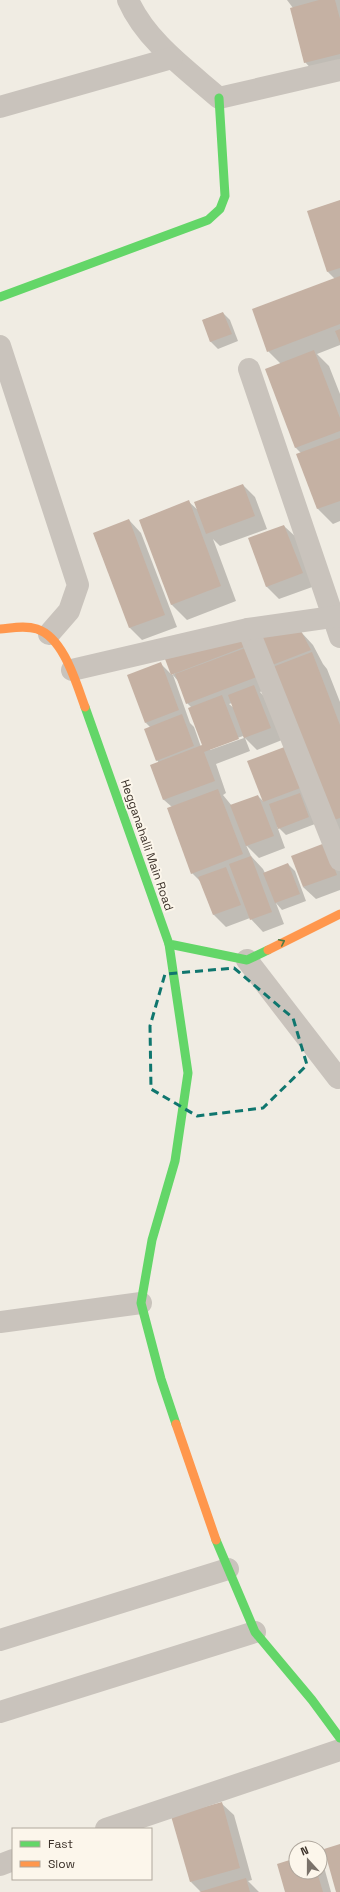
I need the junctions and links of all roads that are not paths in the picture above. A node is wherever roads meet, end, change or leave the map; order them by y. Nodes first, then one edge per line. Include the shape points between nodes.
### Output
1 (128, 0) edge
2 (172, 58) junction
3 (340, 70) edge
4 (219, 98) junction
5 (0, 107) edge
6 (0, 298) edge
7 (0, 346) edge
8 (249, 369) dead end
9 (337, 624) edge
10 (0, 629) edge
11 (248, 629) junction
12 (49, 634) junction
13 (72, 670) junction
14 (340, 860) edge
15 (340, 914) edge
16 (169, 944) junction
17 (247, 960) junction
18 (340, 1077) edge
19 (141, 1303) junction
20 (0, 1322) edge
21 (228, 1568) junction
22 (256, 1632) junction
23 (0, 1640) edge
24 (0, 1712) edge
25 (340, 1738) edge
26 (340, 1750) edge
27 (109, 1828) edge
28 (12, 1860) edge
29 (0, 1865) edge

1 - 2 street via 147,30
2 - 4 street
2 - 5 street
3 - 4 street
4 - 6 street via 225,196 220,209 208,220
7 - 12 street via 78,585 69,611
8 - 9 street
9 - 11 street
10 - 12 street via 21,626
11 - 13 street
11 - 14 street
12 - 13 street, Hegganahalli Main Road
13 - 16 street, Hegganahalli Main Road
17 -> 15 street
16 - 17 street
16 - 19 street, Hegganahalli Main Road via 188,1073 175,1160 152,1240
17 - 18 street via 338,1078
19 - 20 street
19 - 21 street via 161,1379 210,1527
21 - 22 street
21 - 23 street
22 - 24 street
22 - 25 street
26 - 27 street
28 - 29 street

